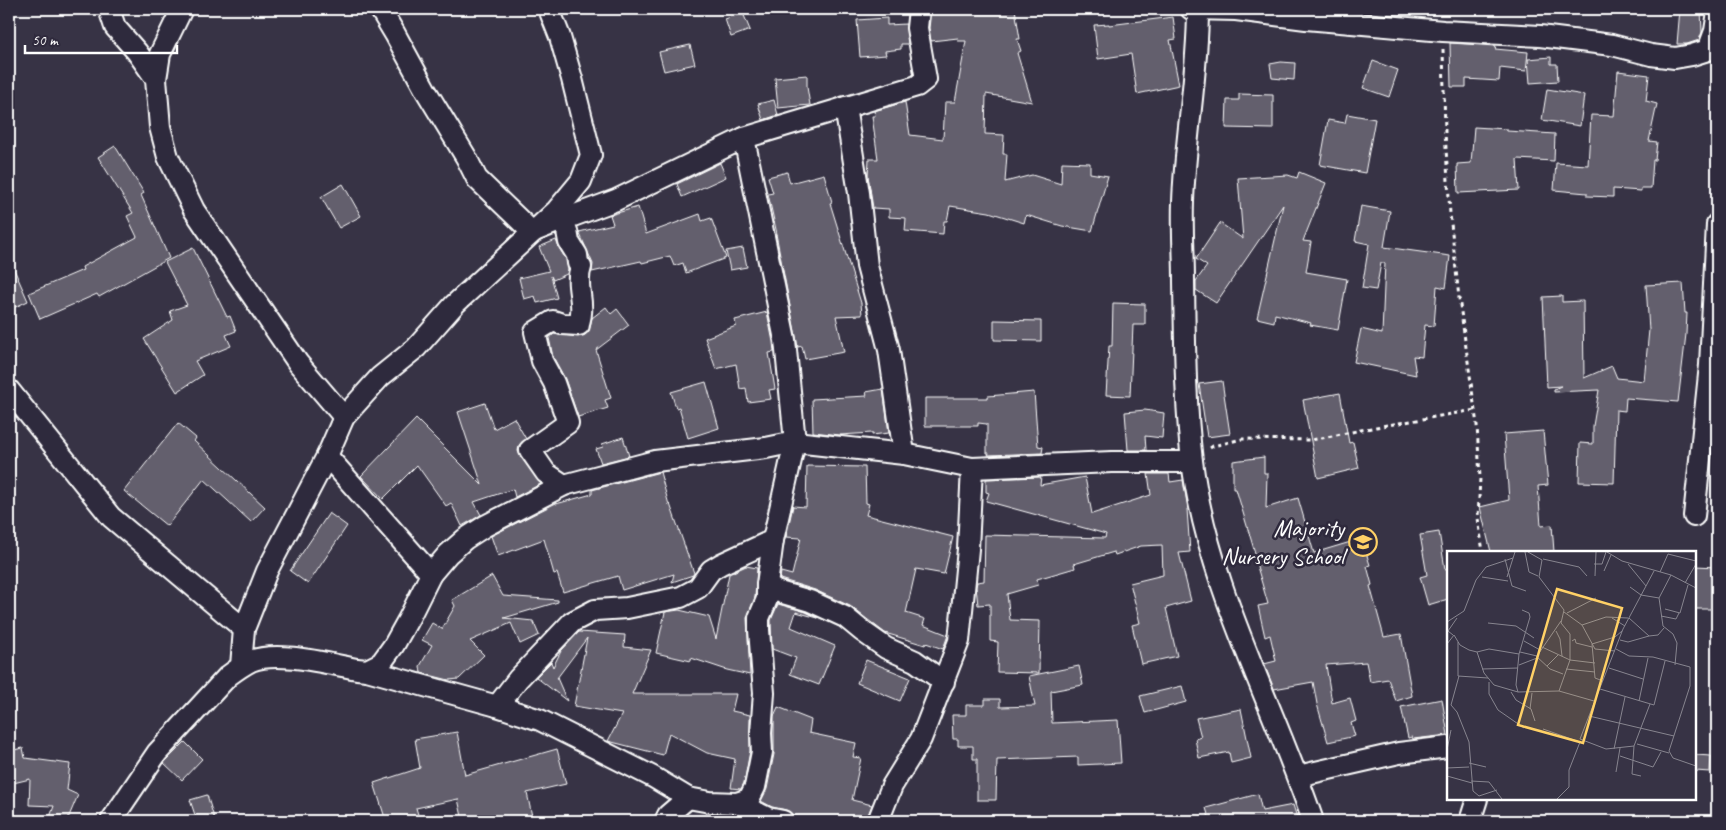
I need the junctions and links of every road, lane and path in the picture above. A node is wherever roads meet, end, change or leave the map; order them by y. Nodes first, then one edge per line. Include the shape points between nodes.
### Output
1 (108, 9) edge
2 (182, 9) edge
3 (380, 9) edge
4 (549, 9) edge
5 (919, 9) edge
6 (1194, 10) edge
7 (1389, 17) edge
8 (1717, 18) edge
9 (1443, 31) junction
10 (1713, 49) edge
11 (156, 79) junction
12 (845, 107) junction
13 (744, 138) junction
14 (562, 220) junction
15 (1717, 224) edge
16 (532, 232) junction
17 (9, 390) edge
18 (1475, 410) junction
19 (344, 418) junction
20 (795, 442) junction
21 (904, 454) junction
22 (327, 456) junction
23 (1192, 462) junction
24 (972, 468) junction
25 (564, 485) junction
26 (1694, 516) dead end
27 (774, 540) junction
28 (1483, 551) edge
29 (431, 574) junction
30 (767, 585) junction
31 (244, 629) junction
32 (241, 666) junction
33 (367, 670) junction
34 (944, 682) junction
35 (497, 706) junction
36 (1447, 747) edge
37 (1298, 776) junction
38 (688, 798) junction
39 (1477, 800) edge
40 (737, 803) junction
41 (776, 820) edge
42 (111, 821) edge
43 (665, 821) edge
44 (878, 821) edge
45 (1313, 821) edge
46 (1470, 821) edge

1 - 11 street via 115,26
2 - 11 street via 160,54
3 - 16 street via 477,179
4 - 16 street via 570,70 591,155 581,181 557,210
5 - 12 street via 917,28 926,79 917,86
6 - 7 street via 1236,10 1306,19
6 - 23 street via 1198,41 1183,202 1184,369
7 - 9 street
8 - 10 street
9 - 10 street via 1540,36 1612,45 1676,58
9 - 18 path via 1450,214
11 - 19 street via 160,127 168,156 194,210 298,363
12 - 13 street
12 - 21 street via 867,266 888,350
13 - 14 street via 616,200
13 - 20 street via 785,340
14 - 16 street
14 - 25 street via 581,267 579,293 582,312 578,325 553,321 535,332 542,361 554,383 568,423 530,450 546,472
15 - 26 street via 1710,365
16 - 19 street via 455,304 416,348 380,377
17 - 31 street via 111,517
18 - 23 path via 1312,440 1242,439 1213,446
18 - 28 path via 1480,478 1478,518
19 - 22 street
20 - 21 street
20 - 25 street via 655,461
20 - 27 street
21 - 24 street
22 - 29 street
22 - 31 street via 267,571
23 - 24 street
23 - 37 street via 1214,561
24 - 34 street via 959,641
25 - 29 street via 465,539
27 - 30 street
27 - 35 street via 711,570 698,588 681,597 627,608 595,610 572,622 524,672
29 - 33 street via 394,645 381,663
30 - 34 street via 845,617 886,648 914,661
30 - 40 street via 767,599 758,630 764,693 762,752 755,787 749,799
31 - 32 street
32 - 33 street via 267,657 289,657
32 - 42 street via 157,752
33 - 35 street
34 - 44 street via 921,739 892,786
35 - 38 street via 540,720
36 - 37 street via 1399,753
37 - 45 street
38 - 40 street
38 - 43 street
39 - 46 street
40 - 41 street

